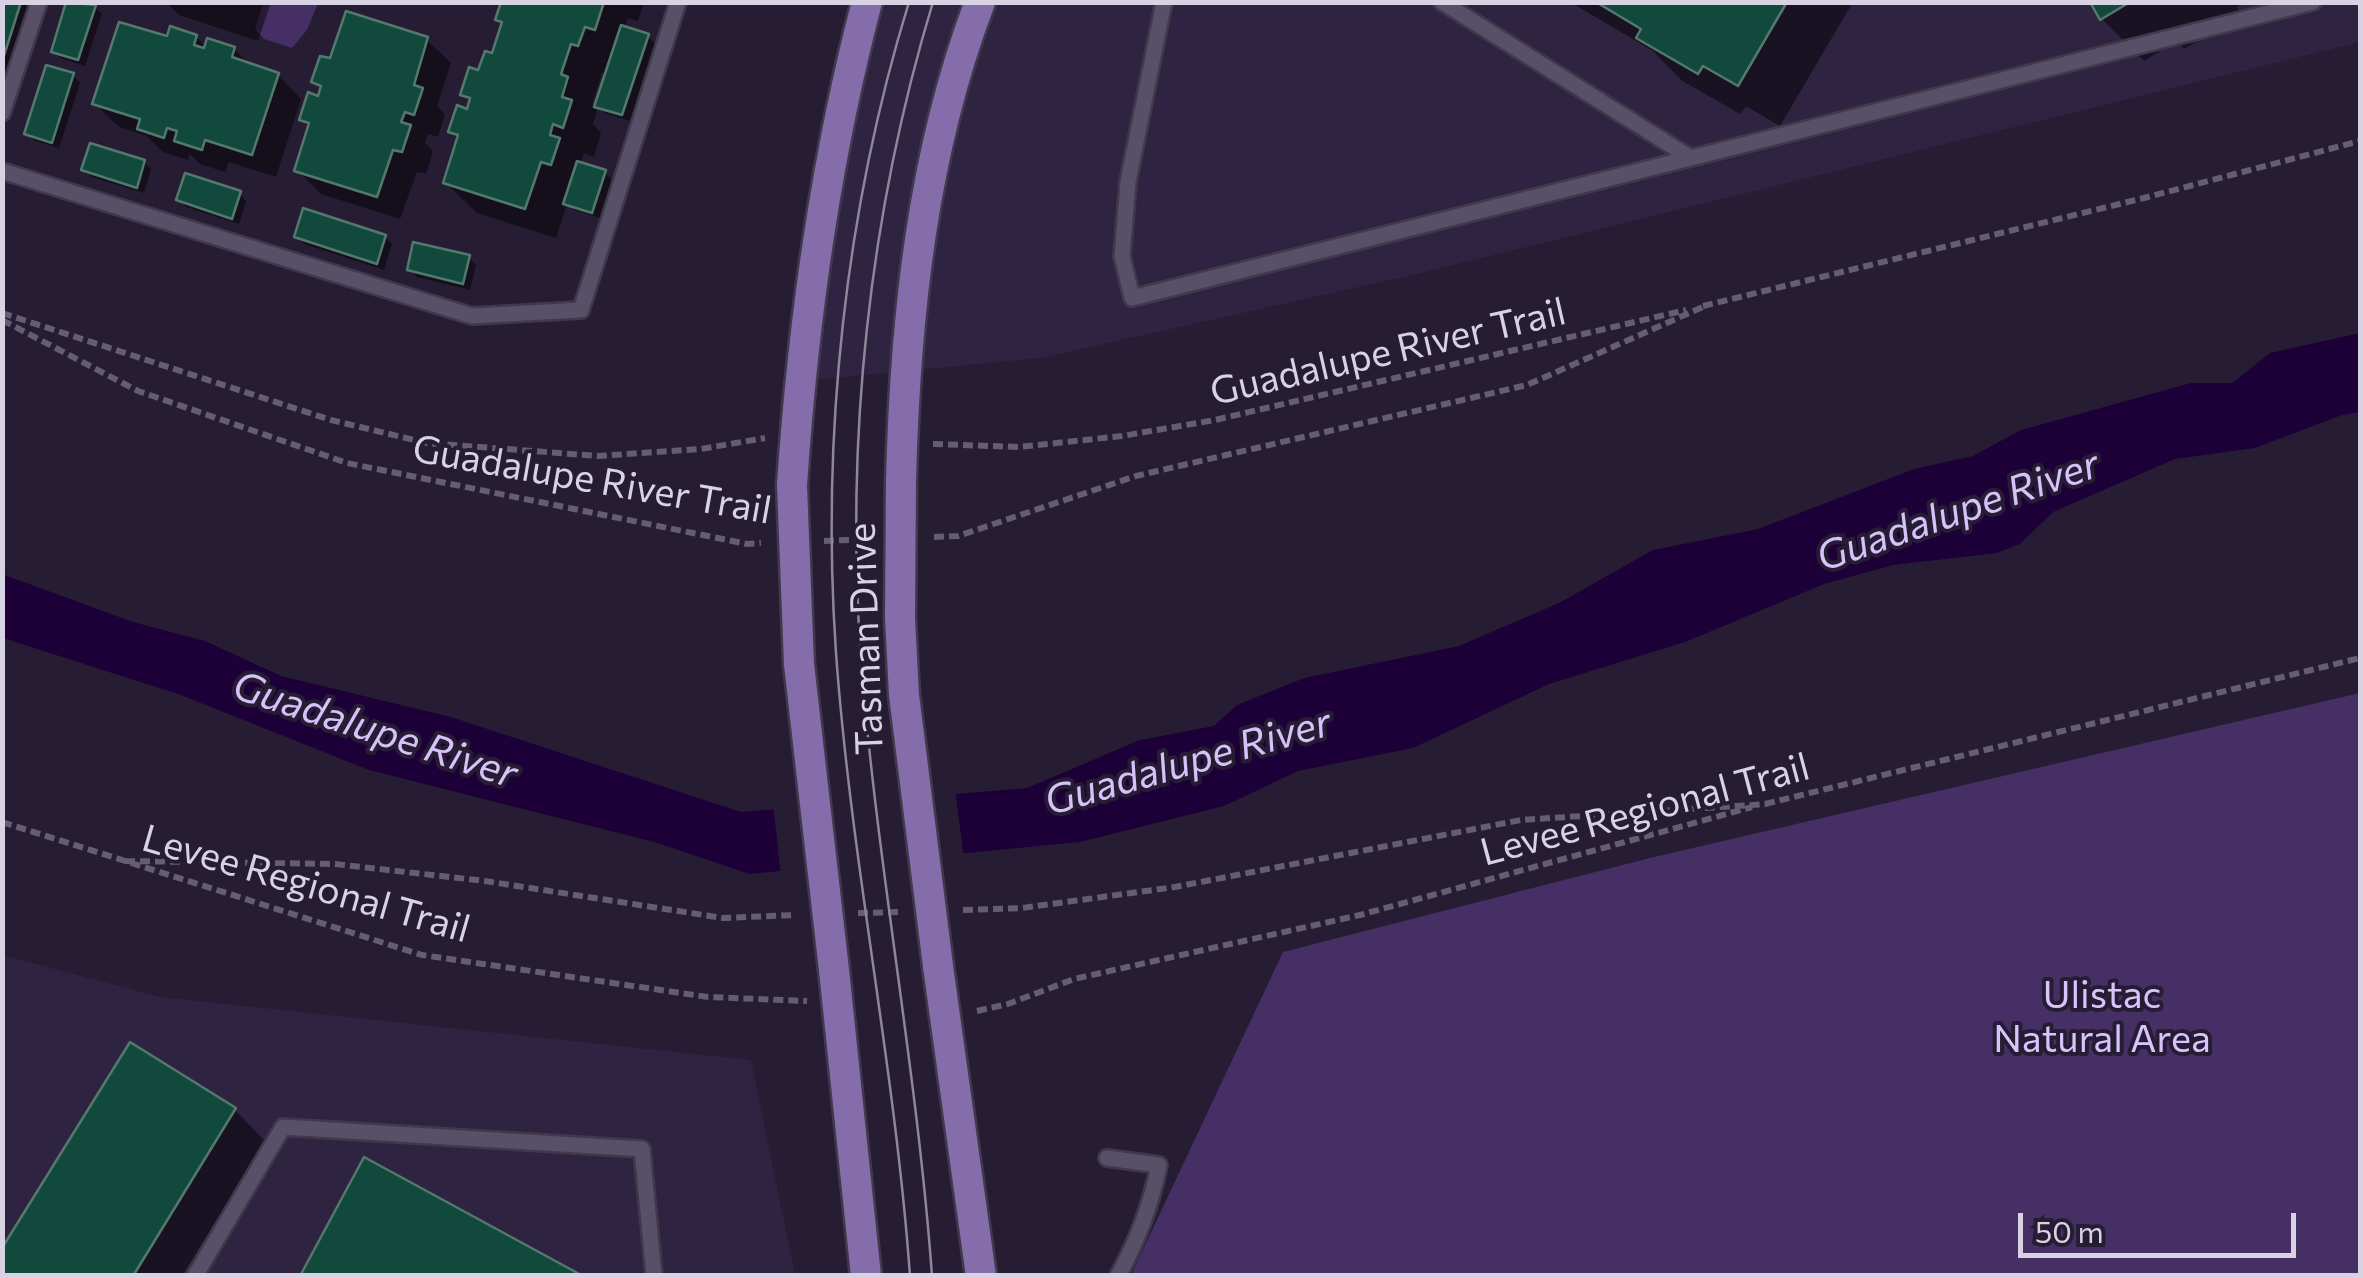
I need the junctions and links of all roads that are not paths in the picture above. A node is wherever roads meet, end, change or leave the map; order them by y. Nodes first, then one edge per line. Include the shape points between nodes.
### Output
1 (39, 2) edge
2 (678, 2) edge
3 (867, 2) edge
4 (980, 2) edge
5 (1164, 2) edge
6 (1442, 2) edge
7 (2313, 2) edge
8 (2, 113) edge
9 (1691, 158) junction
10 (2, 171) edge
11 (1106, 1158) dead end
12 (195, 1276) edge
13 (654, 1276) edge
14 (866, 1276) edge
15 (981, 1276) edge
16 (1118, 1276) edge

1 - 8 lane
2 - 10 lane via 581,310 472,316
3 - 14 main road, Tasman Drive, bridge via 821,210 792,485 799,664
4 - 15 main road, Tasman Drive, bridge via 944,122 923,224 903,394 900,618 904,694
5 - 9 lane via 1128,182 1122,256 1132,298
6 - 9 lane
7 - 9 lane
11 - 16 lane via 1159,1165 1140,1234
12 - 13 lane via 283,1126 642,1149

